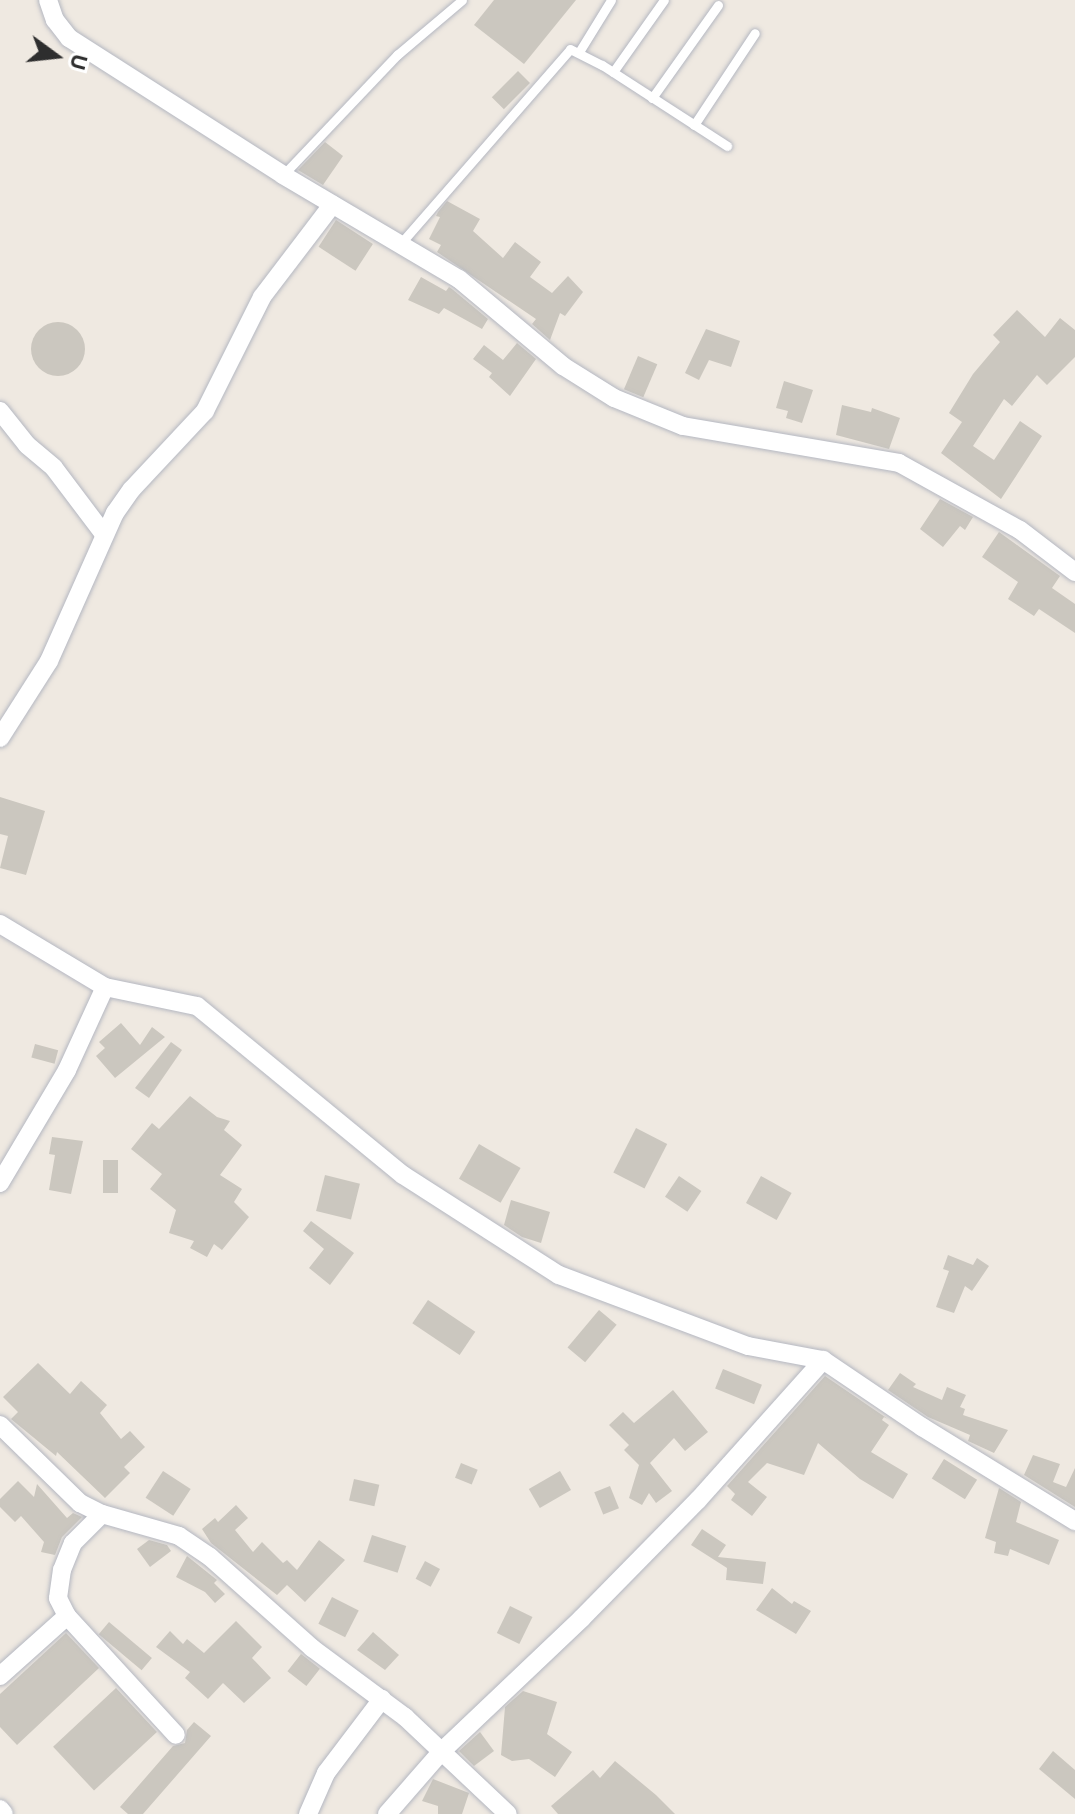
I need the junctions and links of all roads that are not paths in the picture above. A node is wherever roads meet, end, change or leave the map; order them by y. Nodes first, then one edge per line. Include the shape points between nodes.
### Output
1 (48, 0) edge
2 (462, 0) edge
3 (611, 0) edge
4 (664, 0) edge
5 (718, 5) dead end
6 (755, 33) dead end
7 (579, 52) junction
8 (613, 72) junction
9 (652, 98) junction
10 (694, 125) junction
11 (727, 146) dead end
12 (283, 175) junction
13 (332, 205) junction
14 (401, 243) junction
15 (0, 411) edge
16 (103, 533) junction
17 (1073, 565) edge
18 (0, 738) edge
19 (0, 924) edge
20 (105, 987) junction
21 (0, 1183) edge
22 (823, 1360) junction
23 (0, 1425) edge
24 (102, 1514) junction
25 (1075, 1521) edge
26 (67, 1616) junction
27 (0, 1676) edge
28 (382, 1699) junction
29 (176, 1735) dead end
30 (442, 1751) junction
31 (0, 1809) edge
32 (4, 1814) edge
33 (308, 1814) edge
34 (387, 1814) edge
35 (508, 1814) edge

1 - 12 street via 69,38
2 - 12 lane via 397,55
3 - 7 lane
4 - 8 lane
5 - 9 lane
6 - 10 lane
7 - 8 lane
7 - 14 lane via 566,50
8 - 9 lane
9 - 10 lane
10 - 11 lane
12 - 13 street
13 - 14 street
13 - 16 street via 262,297 205,411 132,489
14 - 17 street via 459,279 563,366 614,398 683,426 899,463
15 - 16 street via 54,468
16 - 18 street via 49,661
19 - 20 street
20 - 21 street via 67,1070
20 - 22 street via 197,1006 403,1175 559,1275 748,1346
22 - 25 street
22 - 30 street via 677,1522
23 - 24 street via 64,1491
24 - 26 street via 73,1543 62,1570 58,1598
24 - 28 street via 189,1543 312,1648
26 - 27 street
26 - 29 street
28 - 30 street
28 - 33 street via 326,1773
30 - 34 street
30 - 35 street
31 - 32 street

